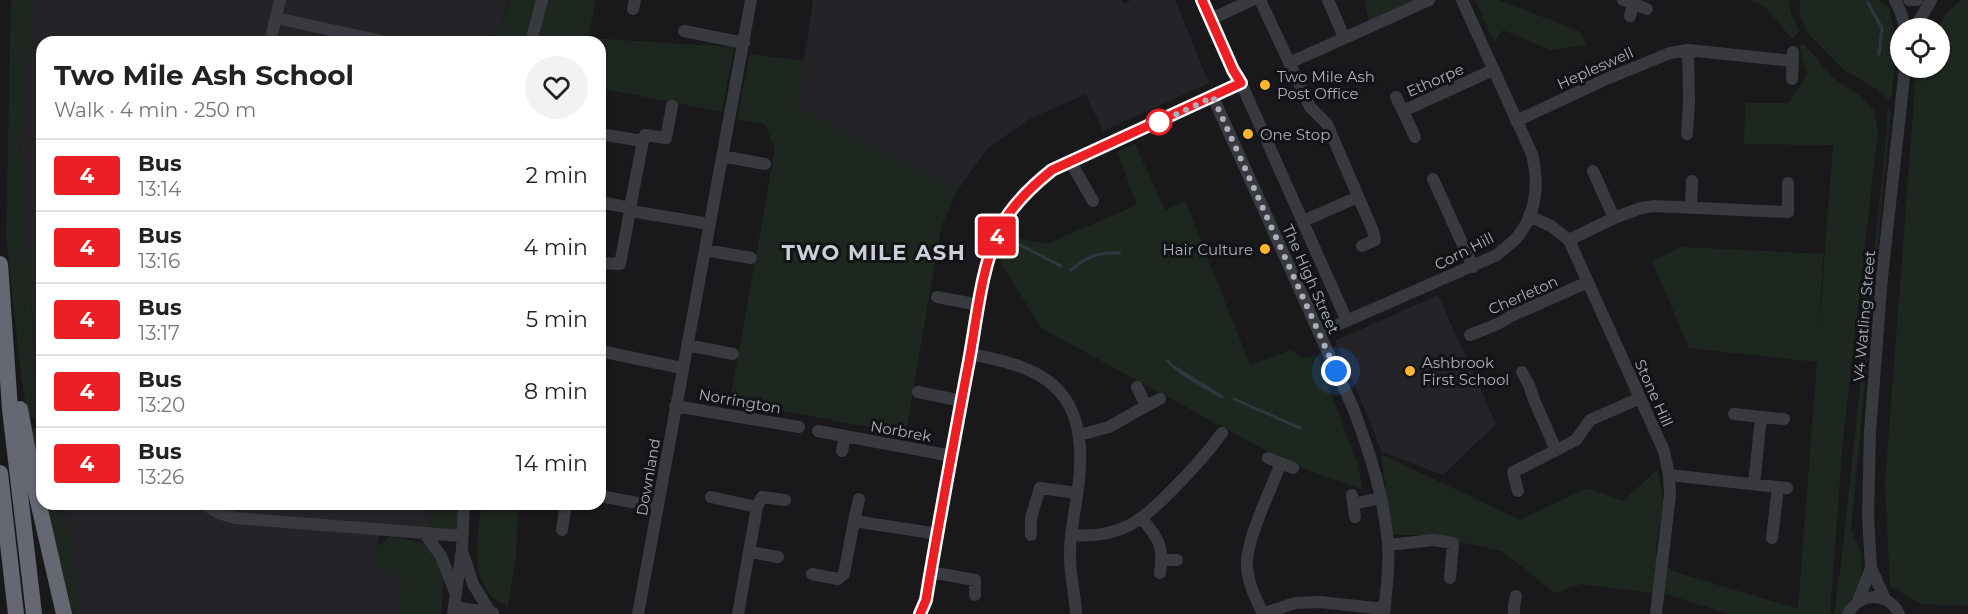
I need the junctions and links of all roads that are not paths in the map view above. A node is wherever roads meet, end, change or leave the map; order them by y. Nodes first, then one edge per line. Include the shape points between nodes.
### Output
1 (280, 0) edge
2 (751, 0) edge
3 (1202, 0) edge
4 (1252, 0) edge
5 (1260, 0) edge
6 (1328, 0) edge
7 (1428, 0) edge
8 (1462, 0) edge
9 (1895, 0) edge
10 (1909, 0) edge
11 (1917, 0) edge
12 (1931, 0) edge
13 (541, 2) edge
14 (1629, 7) edge
15 (1647, 9) dead end
16 (276, 18) junction
17 (1902, 18) edge
18 (1921, 18) edge
19 (1211, 19) junction
20 (684, 31) dead end
21 (272, 36) edge
22 (358, 36) edge
23 (532, 36) edge
24 (1344, 37) junction
25 (744, 44) junction
26 (1688, 50) junction
27 (1289, 63) junction
28 (1493, 70) junction
29 (1904, 78) edge
30 (1792, 80) dead end
31 (1241, 83) junction
32 (1213, 97) junction
33 (1396, 97) dead end
34 (672, 106) dead end
35 (1403, 111) junction
36 (1516, 121) junction
37 (1687, 134) dead end
38 (606, 135) edge
39 (1414, 137) dead end
40 (643, 141) junction
41 (722, 156) junction
42 (1070, 161) junction
43 (765, 164) dead end
44 (1593, 171) dead end
45 (1433, 179) dead end
46 (1692, 181) dead end
47 (1788, 183) dead end
48 (1358, 197) junction
49 (1093, 201) dead end
50 (606, 203) edge
51 (1691, 208) junction
52 (630, 209) junction
53 (1529, 216) junction
54 (1614, 218) junction
55 (1303, 221) junction
56 (710, 224) junction
57 (1569, 240) junction
58 (1362, 246) dead end
59 (705, 250) junction
60 (751, 258) dead end
61 (606, 263) edge
62 (0, 264) edge
63 (1473, 267) junction
64 (1588, 282) junction
65 (937, 297) dead end
66 (2, 302) junction
67 (979, 304) junction
68 (1347, 321) junction
69 (1319, 333) junction
70 (1470, 335) dead end
71 (687, 345) junction
72 (606, 352) edge
73 (733, 354) dead end
74 (970, 354) junction
75 (682, 368) junction
76 (1522, 372) dead end
77 (1137, 387) dead end
78 (918, 392) dead end
79 (1640, 398) junction
80 (1160, 399) dead end
81 (962, 401) junction
82 (675, 406) junction
83 (1146, 406) junction
84 (1734, 414) dead end
85 (1761, 417) junction
86 (1784, 418) dead end
87 (799, 427) dead end
88 (818, 431) dead end
89 (1222, 433) dead end
90 (1079, 435) junction
91 (845, 436) junction
92 (1556, 450) junction
93 (842, 451) dead end
94 (952, 456) junction
95 (1268, 458) dead end
96 (0, 473) edge
97 (1669, 475) junction
98 (1754, 484) junction
99 (1518, 491) dead end
100 (36, 492) edge
101 (1077, 493) junction
102 (606, 497) edge
103 (711, 497) dead end
104 (1382, 498) junction
105 (858, 499) dead end
106 (785, 500) dead end
107 (1353, 505) dead end
108 (657, 507) junction
109 (757, 507) junction
110 (40, 510) edge
111 (214, 510) edge
112 (464, 510) edge
113 (565, 510) edge
114 (1143, 519) junction
115 (854, 520) junction
116 (561, 530) dead end
117 (425, 534) junction
118 (938, 534) junction
119 (1031, 535) dead end
120 (1071, 535) junction
121 (462, 536) junction
122 (1772, 538) dead end
123 (1388, 545) junction
124 (462, 549) junction
125 (750, 552) junction
126 (777, 557) dead end
127 (1177, 560) dead end
128 (1871, 568) junction
129 (930, 572) junction
130 (812, 574) dead end
131 (1450, 578) dead end
132 (975, 595) dead end
133 (1516, 596) dead end
134 (1885, 599) junction
135 (1857, 602) junction
136 (454, 606) edge
137 (1384, 611) edge
138 (494, 613) edge
139 (1900, 613) edge
140 (16, 614) edge
141 (34, 614) edge
142 (64, 614) edge
143 (638, 614) edge
144 (738, 614) edge
145 (920, 614) edge
146 (1076, 614) edge
147 (1262, 614) edge
148 (1514, 614) edge
149 (1656, 614) edge
150 (1848, 614) edge

1 - 16 street
2 - 25 street, Downland
3 - 19 street, The High Street
4 - 19 street
5 - 27 street
6 - 24 street
7 - 24 street
8 - 28 street, Corn Hill
9 - 17 street
10 - 11 street
12 - 18 street
13 - 23 street
14 - 15 street
16 - 21 street
16 - 22 street
19 - 31 street, The High Street
20 - 25 street
24 - 27 street
25 - 41 street, Downland
26 - 30 street, Hepleswell via 1793,56
26 - 36 street, Hepleswell via 1651,60
26 - 37 street
27 - 48 street via 1310,107 1327,124
28 - 35 street, Ethorpe
28 - 36 street, Corn Hill
29 - 128 street, V4 Watling Street via 1870,432
31 - 32 street
31 - 55 street, The High Street
32 - 42 street
32 - 69 street, The High Street
33 - 35 street, Ethorpe
34 - 40 street via 666,138 645,135
35 - 39 street
36 - 53 street, Corn Hill via 1536,172 1536,196
38 - 40 street
40 - 52 street
41 - 43 street
41 - 56 street, Downland
42 - 49 street
42 - 67 street via 1034,184 1009,214 991,250
44 - 54 street
45 - 63 street
46 - 51 street
47 - 51 street via 1792,213
48 - 55 street
48 - 58 street via 1375,240
50 - 52 street
51 - 54 street via 1654,206
52 - 56 street
52 - 61 street via 620,264
53 - 57 street, Stone Hill via 1551,225
53 - 63 street, Corn Hill via 1518,237 1497,255
54 - 57 street
55 - 68 street, The High Street
56 - 59 street, Downland
57 - 64 street, Stone Hill
59 - 60 street
59 - 71 street, Downland
62 - 66 highway
63 - 68 street, Corn Hill
64 - 70 street, Cherleton
64 - 79 street, Stone Hill
65 - 67 street
66 - 100 highway
66 - 141 highway via 11,422
67 - 74 street
68 - 69 street, Corn Hill
69 - 104 street, The High Street via 1353,408
71 - 73 street
71 - 75 street, Downland
72 - 75 street
74 - 81 street
74 - 90 street via 1005,360 1050,382 1065,398
75 - 82 street, Downland
76 - 92 street
77 - 83 street
78 - 81 street
79 - 92 street via 1590,420 1576,440
79 - 97 street, Stone Hill via 1664,451
80 - 83 street
81 - 94 street
82 - 87 street, Norrington
82 - 108 street, Downland
83 - 90 street via 1109,427
84 - 85 street
85 - 86 street
85 - 98 street
88 - 91 street, Norbrek
89 - 114 street via 1209,460
90 - 101 street
91 - 93 street
91 - 94 street, Norbrek
92 - 99 street via 1508,469
94 - 118 street
95 - 147 street via 1287,466 1250,544 1250,586
96 - 140 highway
97 - 98 street
97 - 149 street, Stone Hill
98 - 122 street via 1782,488
101 - 119 street via 1040,488 1031,518
101 - 120 street
102 - 108 street
103 - 109 street
104 - 107 street
104 - 123 street, The High Street
105 - 115 street
106 - 109 street via 762,497
108 - 143 street, Downland
109 - 125 street
110 - 142 highway
111 - 117 street via 235,518
112 - 121 street
113 - 116 street
114 - 120 street via 1109,533
114 - 127 street via 1160,543 1161,567
115 - 118 street
115 - 130 street via 844,574 838,579
117 - 121 street
117 - 136 street via 441,556
118 - 129 street
120 - 146 street via 1070,579
121 - 124 street
123 - 131 street via 1434,540 1453,543
123 - 137 street, The High Street
124 - 136 street
124 - 138 street via 473,584
125 - 126 street
125 - 144 street
128 - 134 street, V4 Watling Street
128 - 135 street, V4 Watling Street
129 - 132 street via 981,581
129 - 145 street
133 - 148 street
134 - 135 street via 1868,597
134 - 139 street
135 - 150 street, V4 Watling Street
136 - 138 street
137 - 147 street via 1320,602 1295,603

